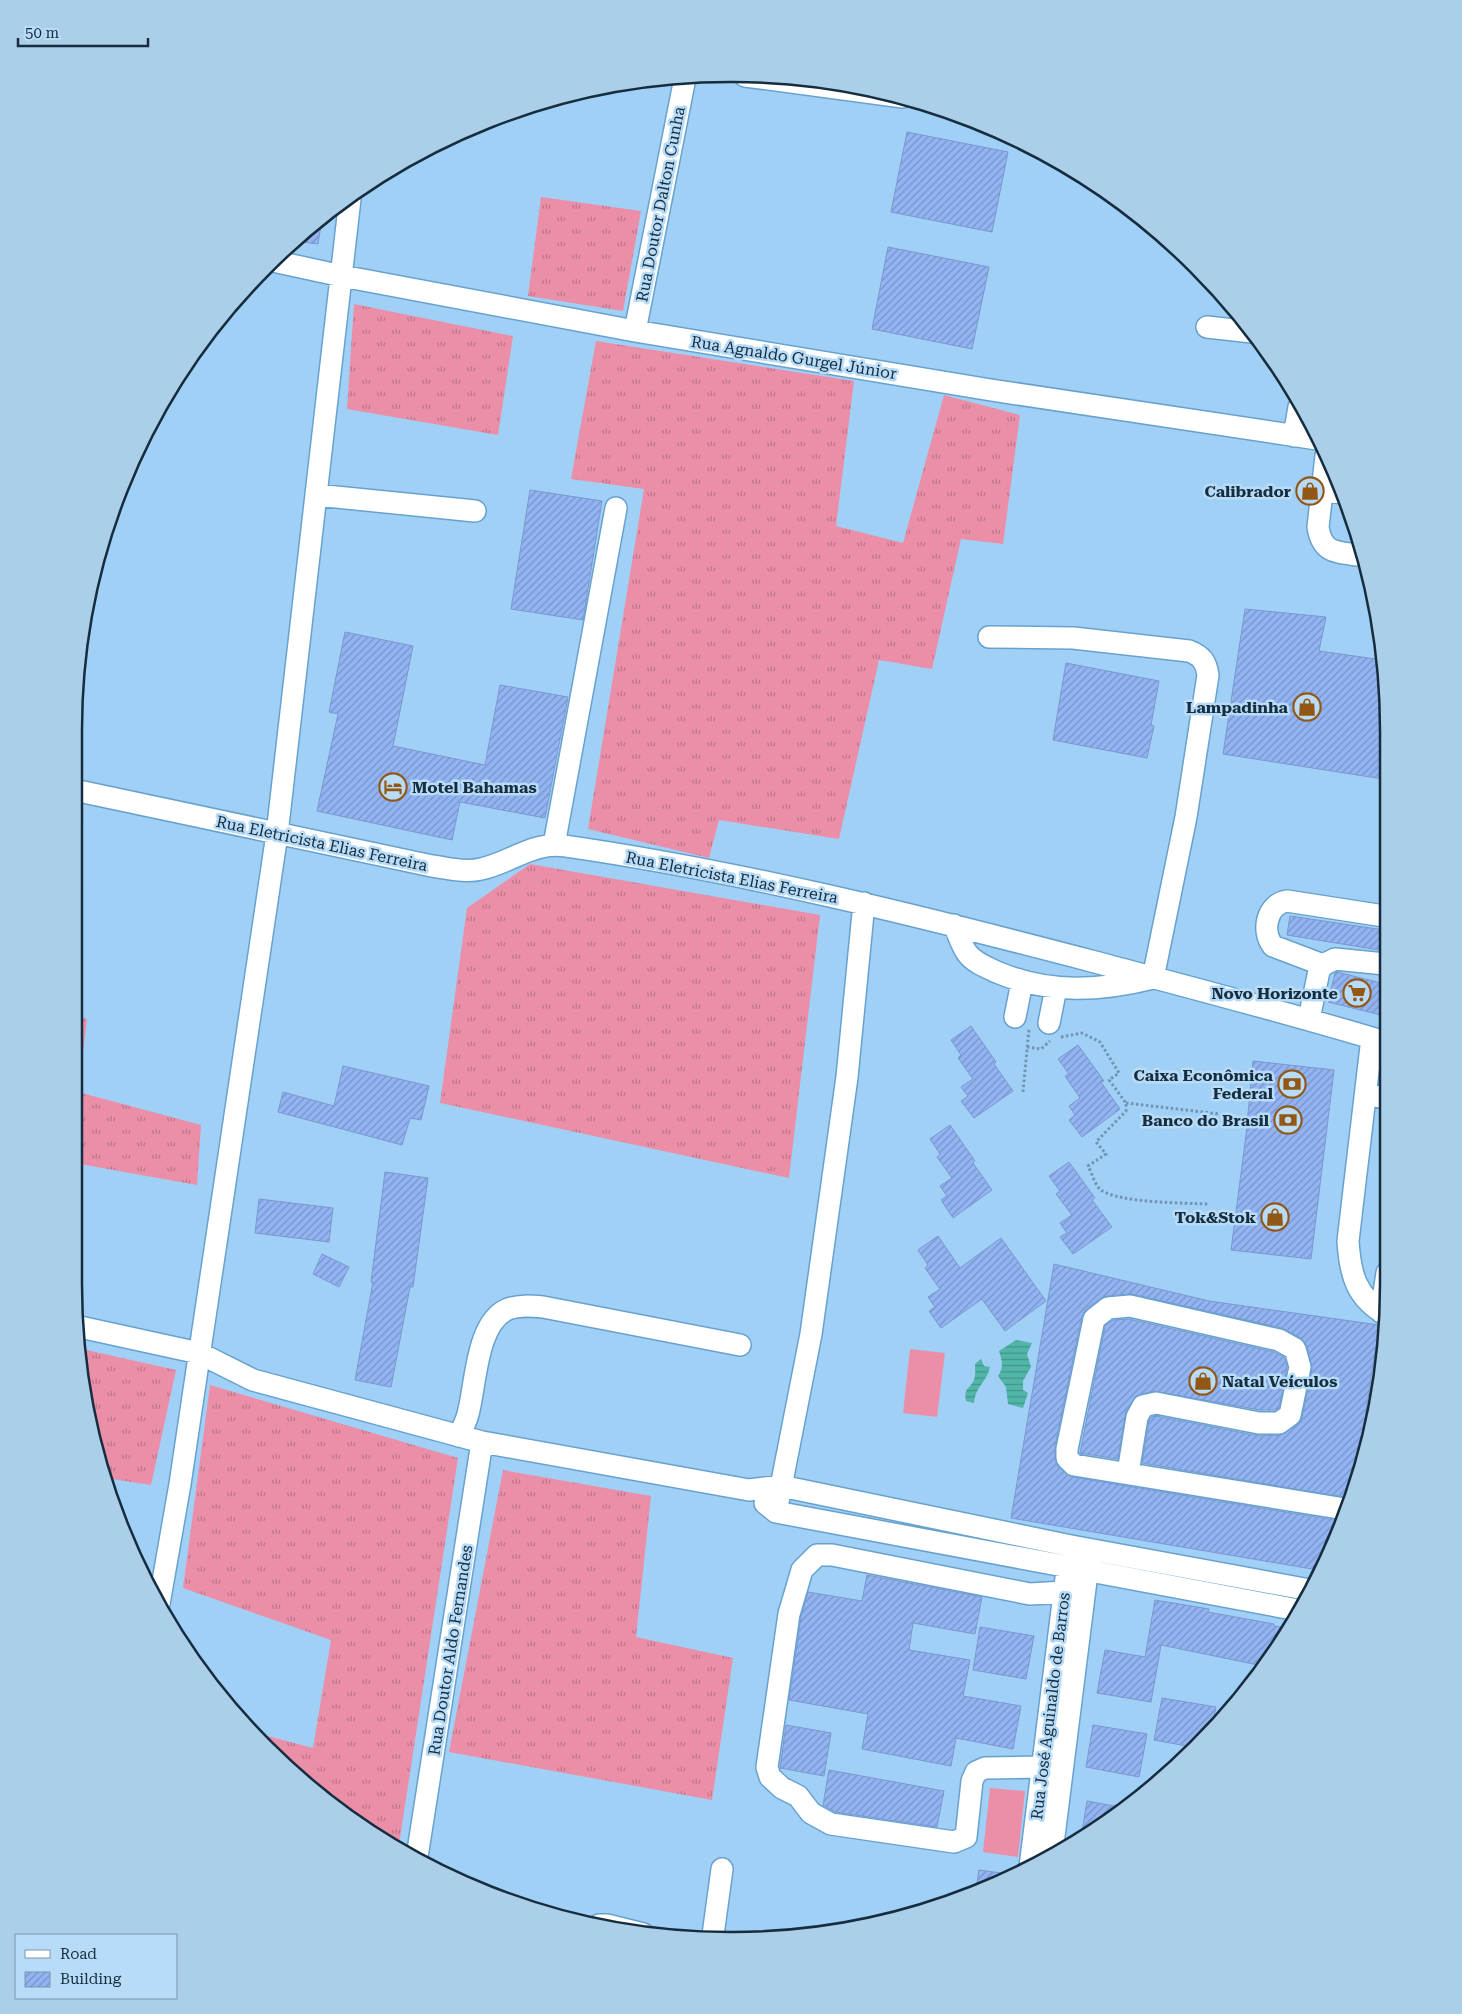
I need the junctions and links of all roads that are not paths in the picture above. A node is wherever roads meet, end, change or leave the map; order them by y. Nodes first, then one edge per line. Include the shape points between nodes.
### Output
1 (684, 84) edge
2 (349, 208) edge
3 (282, 263) edge
4 (342, 276) junction
5 (1207, 327) dead end
6 (635, 331) junction
7 (1241, 331) edge
8 (1298, 415) edge
9 (1294, 436) junction
10 (1310, 438) edge
11 (1332, 492) edge
12 (316, 495) junction
13 (616, 508) dead end
14 (475, 511) dead end
15 (1354, 555) edge
16 (989, 637) dead end
17 (82, 792) edge
18 (277, 834) junction
19 (554, 845) junction
20 (864, 903) junction
21 (1380, 915) edge
22 (954, 925) junction
23 (1380, 963) edge
24 (1323, 965) junction
25 (1154, 978) junction
26 (1022, 982) junction
27 (1056, 988) junction
28 (1309, 1019) junction
29 (1379, 1040) edge
30 (1376, 1096) edge
31 (1379, 1310) edge
32 (84, 1328) edge
33 (740, 1345) dead end
34 (199, 1353) junction
35 (459, 1436) junction
36 (482, 1442) junction
37 (1128, 1473) junction
38 (780, 1486) junction
39 (749, 1490) junction
40 (1339, 1508) edge
41 (776, 1512) junction
42 (1079, 1558) junction
43 (1303, 1589) edge
44 (161, 1592) edge
45 (1064, 1592) junction
46 (1292, 1609) edge
47 (1042, 1768) junction
48 (1053, 1846) edge
49 (418, 1851) edge
50 (1031, 1858) edge
51 (722, 1869) dead end
52 (714, 1931) edge

1 - 6 street, Rua Doutor Dalton Cunha
2 - 4 street
3 - 4 street, Rua Agnaldo Gurgel Júnior
4 - 6 street, Rua Agnaldo Gurgel Júnior
4 - 12 street
5 - 7 street
6 - 9 street, Rua Agnaldo Gurgel Júnior
8 - 9 street
9 - 10 street, Rua Agnaldo Gurgel Júnior
11 - 15 street via 1318,527 1320,537 1334,552
12 - 14 street
12 - 18 street
13 - 19 street
16 - 25 street via 1073,638 1190,651 1199,655 1206,664 1208,675 1186,817
17 - 18 street, Rua Eletricista Elias Ferreira
18 - 19 street, Rua Eletricista Elias Ferreira via 468,871 490,867 520,853
18 - 34 street
19 - 20 street, Rua Eletricista Elias Ferreira via 700,869
20 - 22 street, Rua Eletricista Elias Ferreira
20 - 38 street via 847,1077 814,1315
21 - 24 street via 1287,901 1274,906 1266,930 1273,946
22 - 25 street, Rua Eletricista Elias Ferreira
22 - 26 street via 967,953 984,966
23 - 24 street via 1335,958
24 - 28 street
25 - 27 street via 1089,989
25 - 28 street, Rua Eletricista Elias Ferreira
26 - 27 street
26 - 27 street via 1031,1020
28 - 29 street, Rua Eletricista Elias Ferreira
29 - 30 street
30 - 31 street via 1348,1241 1349,1265 1356,1285 1368,1303
32 - 34 street
33 - 35 street via 543,1307 523,1306 507,1310 492,1321 483,1340 468,1416
34 - 35 street via 253,1380
34 - 44 street
35 - 36 street
36 - 39 street
36 - 49 street, Rua Doutor Aldo Fernandes
37 - 37 street via 1074,1465 1067,1458 1094,1319 1108,1308 1130,1306 1279,1340 1294,1349 1300,1367 1290,1415 1279,1423 1259,1423 1156,1403 1144,1406 1137,1417
37 - 40 street
38 - 39 street
38 - 41 street
38 - 42 street
39 - 41 street
41 - 42 street
42 - 43 street
42 - 45 street, Rua José Aguinaldo de Barros
42 - 46 street
42 - 48 street, Rua José Aguinaldo de Barros
45 - 47 street, Rua José Aguinaldo de Barros
45 - 47 street via 1030,1594 832,1555 817,1555 802,1570 789,1614 766,1767 782,1788 798,1796 811,1812 831,1824 954,1842 966,1837 972,1781 976,1772 986,1768
47 - 50 street, Rua José Aguinaldo de Barros
51 - 52 street

